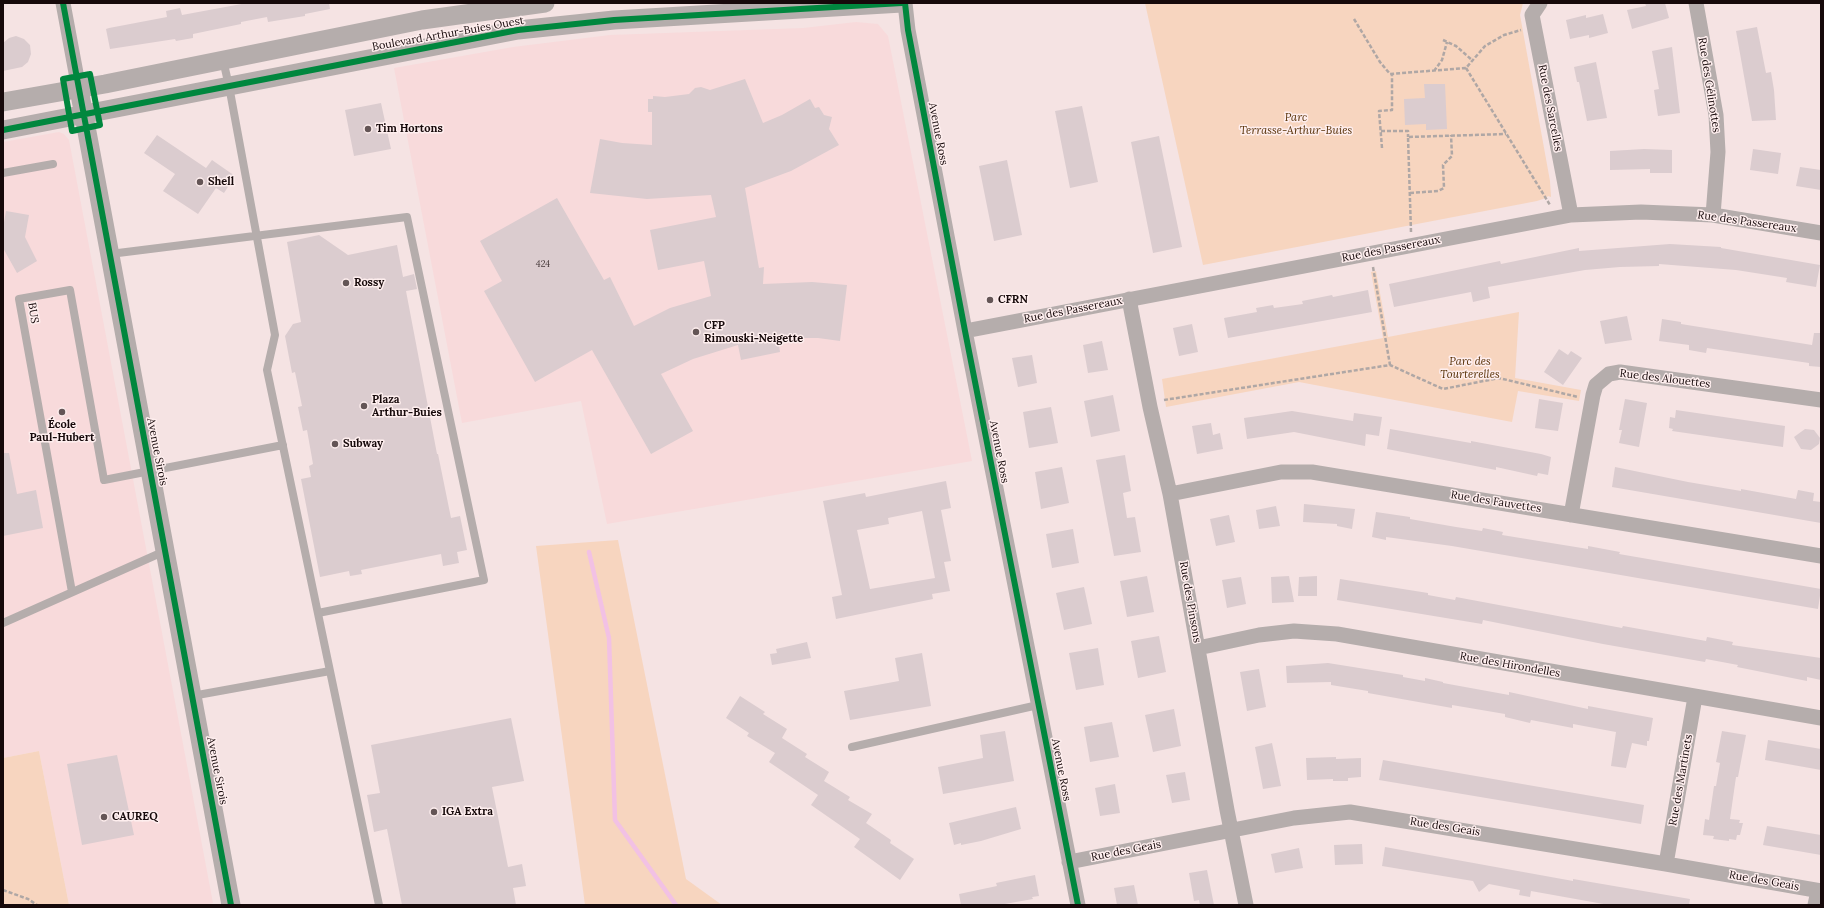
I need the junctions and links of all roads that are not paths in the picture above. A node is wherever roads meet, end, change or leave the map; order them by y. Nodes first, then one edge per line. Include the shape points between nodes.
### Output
1 (63, 3) edge
2 (545, 3) edge
3 (902, 3) edge
4 (905, 3) edge
5 (1540, 3) edge
6 (1696, 3) edge
7 (223, 60) junction
8 (229, 86) junction
9 (79, 89) junction
10 (3, 102) edge
11 (84, 115) junction
12 (3, 130) edge
13 (53, 164) dead end
14 (3, 173) edge
15 (1571, 215) junction
16 (1713, 215) junction
17 (1821, 233) edge
18 (257, 236) junction
19 (110, 254) junction
20 (1129, 300) junction
21 (965, 331) junction
22 (1821, 400) edge
23 (283, 445) junction
24 (151, 471) junction
25 (1170, 494) junction
26 (1571, 514) junction
27 (166, 550) junction
28 (1821, 556) edge
29 (72, 592) junction
30 (318, 613) junction
31 (3, 623) edge
32 (1198, 648) junction
33 (330, 671) junction
34 (192, 696) junction
35 (1696, 697) junction
36 (1038, 705) junction
37 (1821, 718) edge
38 (852, 747) dead end
39 (1231, 830) junction
40 (1069, 862) junction
41 (1666, 864) junction
42 (1818, 896) edge
43 (231, 905) edge
44 (379, 905) edge
45 (1078, 905) edge
46 (1246, 905) edge

1 - 9 street, Avenue Sirois
2 - 7 street, Boulevard Arthur-Buies Ouest via 422,20
3 - 8 street, Boulevard Arthur-Buies Ouest via 614,20 518,30
4 - 21 street, Avenue Ross
5 - 15 street, Rue des Sarcelles via 1532,15
6 - 16 street, Rue des Gélinottes via 1716,115 1718,152
7 - 8 lane
7 - 9 street, Boulevard Arthur-Buies Ouest
8 - 11 street, Boulevard Arthur-Buies Ouest
8 - 18 lane
9 - 10 street, Boulevard Arthur-Buies Ouest
9 - 11 street, Avenue Sirois
11 - 12 street, Boulevard Arthur-Buies Ouest
11 - 19 street, Avenue Sirois
13 - 14 lane
15 - 16 street, Rue des Passereaux via 1641,212
15 - 20 street, Rue des Passereaux
16 - 17 street, Rue des Passereaux
18 - 19 lane
18 - 23 lane via 275,335 267,370
18 - 30 lane via 407,217 484,580
19 - 24 street, Avenue Sirois
20 - 21 street, Rue des Passereaux
20 - 25 street, Rue des Pinsons
21 - 36 street, Avenue Ross
22 - 26 street, Rue des Alouettes via 1620,372 1609,374 1596,385
23 - 24 lane
23 - 30 lane
24 - 27 street, Avenue Sirois
24 - 29 lane, BUS via 104,480 70,290 19,299
25 - 26 street, Rue des Fauvettes via 1281,472 1312,472
25 - 32 street, Rue des Pinsons
26 - 28 street, Rue des Fauvettes
27 - 29 lane
27 - 34 street, Avenue Sirois
29 - 31 lane
30 - 33 lane
32 - 35 street, Rue des Hirondelles via 1259,635 1294,631 1337,634
32 - 39 street, Rue des Pinsons
33 - 34 lane
33 - 44 lane
34 - 43 street, Avenue Sirois
35 - 37 street, Rue des Hirondelles
35 - 41 street, Rue des Martinets
36 - 38 lane
36 - 40 street, Avenue Ross
39 - 40 street, Rue des Geais
39 - 41 street, Rue des Geais via 1294,818 1350,812
39 - 46 street, Rue des Pinsons
40 - 45 street, Avenue Ross
41 - 42 street, Rue des Geais

